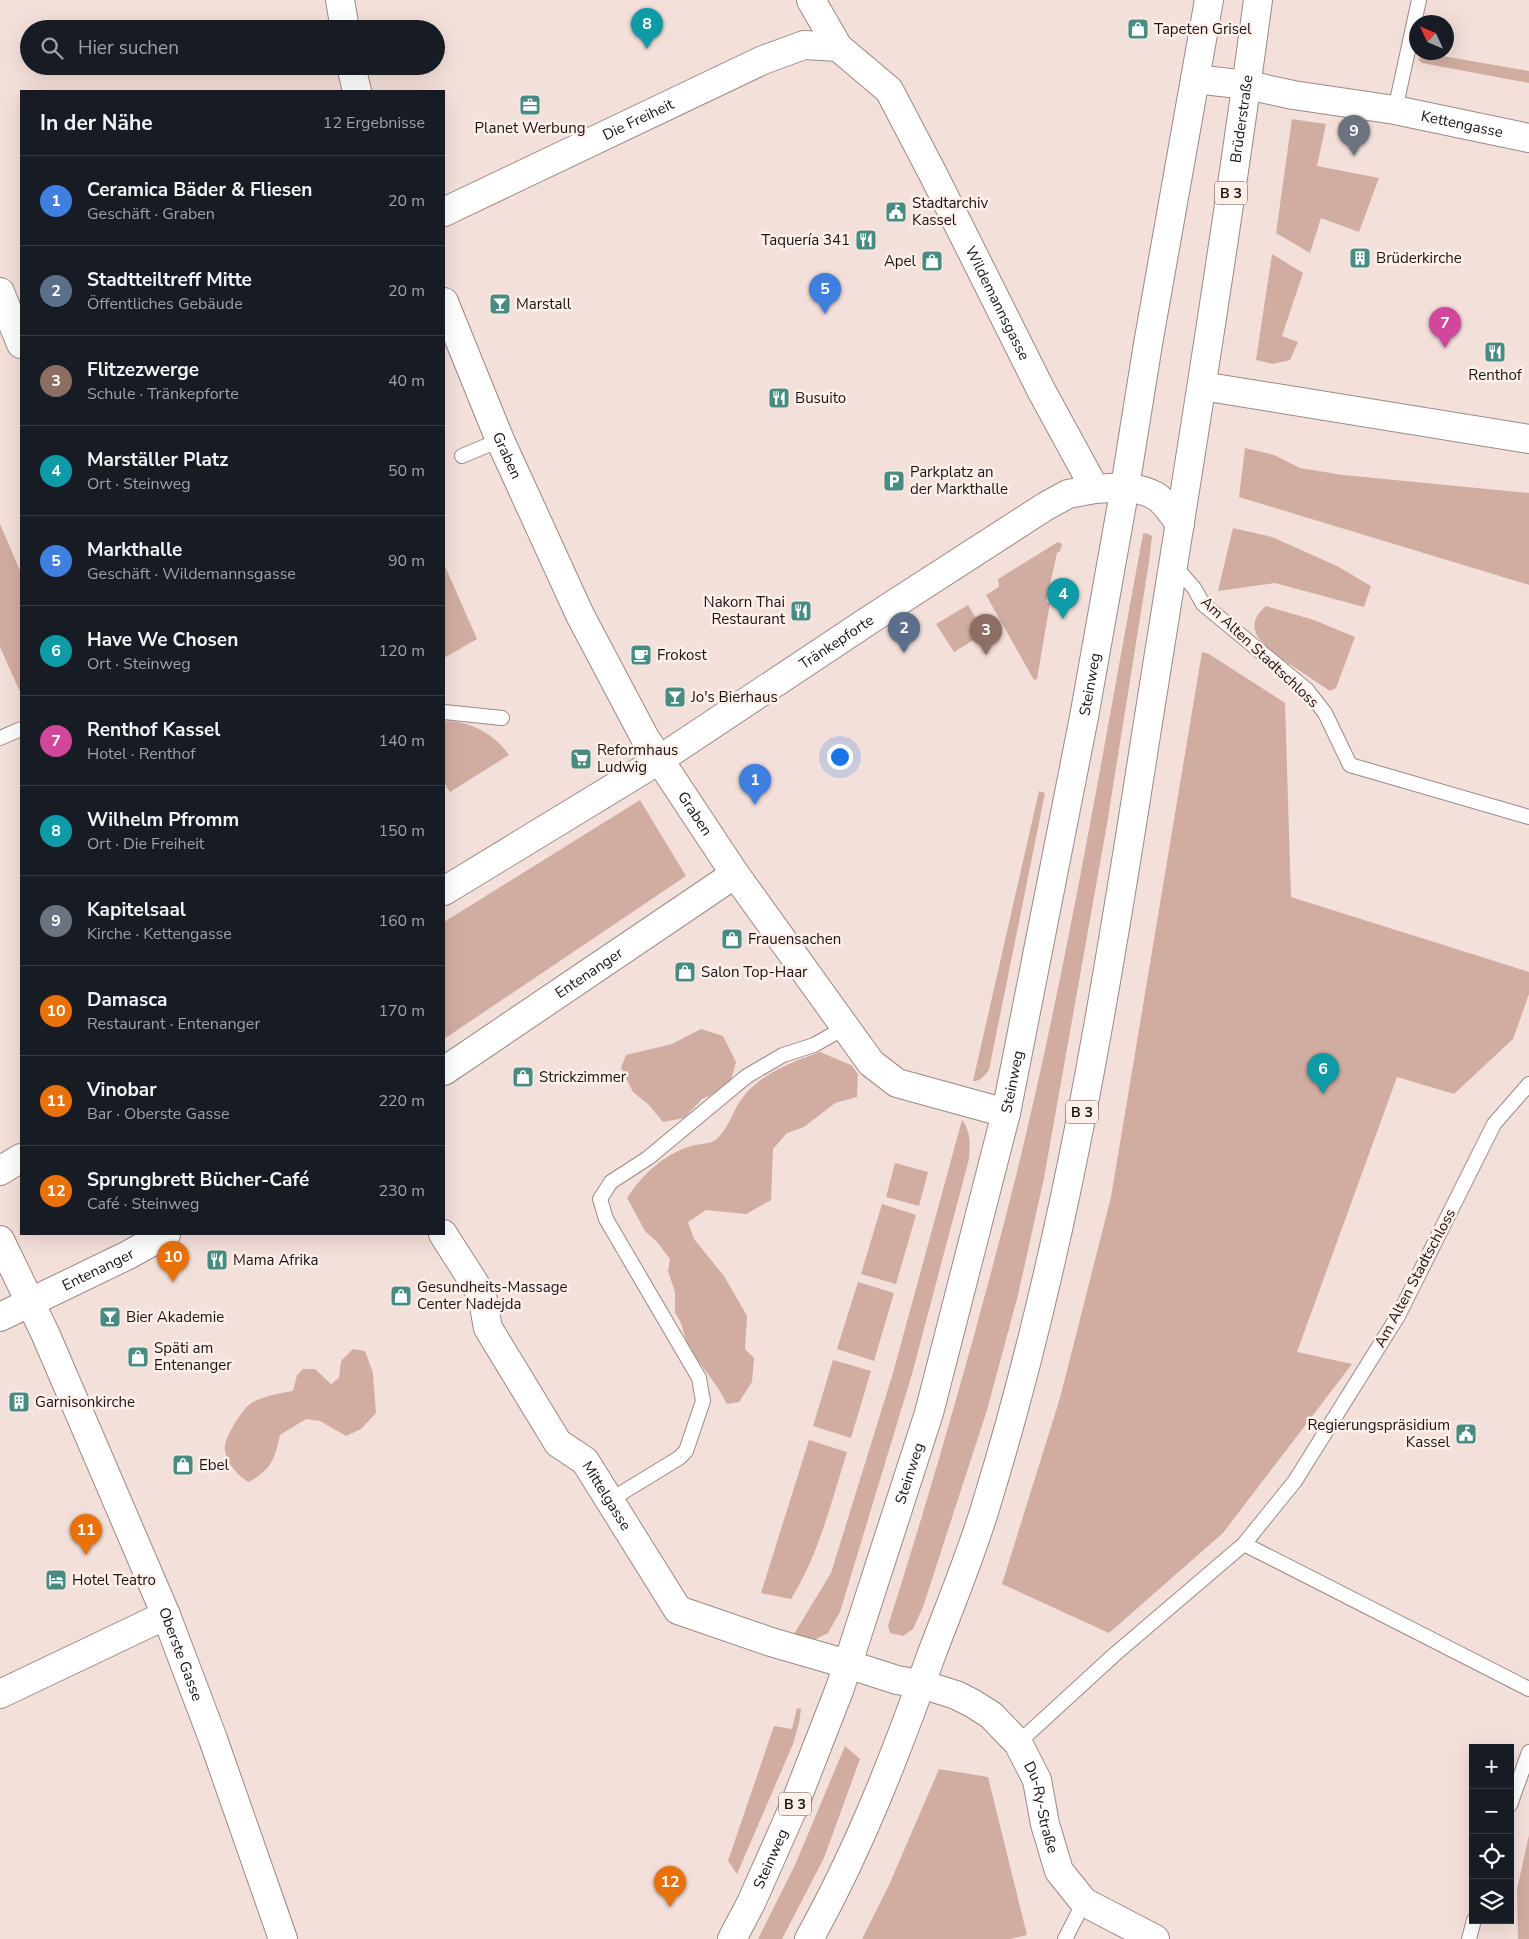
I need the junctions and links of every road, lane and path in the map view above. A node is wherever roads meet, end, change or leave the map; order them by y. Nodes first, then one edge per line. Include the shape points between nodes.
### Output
1 (340, 0) edge
2 (811, 0) edge
3 (1209, 0) edge
4 (1258, 0) edge
5 (1420, 0) edge
6 (343, 20) edge
7 (838, 47) junction
8 (353, 75) edge
9 (1195, 79) junction
10 (1246, 85) junction
11 (357, 90) edge
12 (1395, 110) junction
13 (1529, 138) edge
14 (445, 212) edge
15 (0, 293) edge
16 (445, 304) edge
17 (20, 342) edge
18 (1202, 386) junction
19 (1529, 439) edge
20 (500, 440) junction
21 (462, 456) dead end
22 (1125, 487) junction
23 (1095, 489) junction
24 (1180, 524) junction
25 (1173, 565) junction
26 (445, 712) edge
27 (502, 718) dead end
28 (20, 729) edge
29 (0, 738) edge
30 (659, 760) junction
31 (1529, 817) edge
32 (735, 874) junction
33 (445, 890) edge
34 (844, 1028) junction
35 (445, 1070) edge
36 (1529, 1084) edge
37 (1006, 1113) junction
38 (20, 1159) edge
39 (0, 1171) edge
40 (164, 1235) edge
41 (444, 1235) edge
42 (0, 1240) edge
43 (29, 1303) junction
44 (0, 1317) edge
45 (610, 1500) junction
46 (1244, 1544) junction
47 (166, 1615) junction
48 (847, 1664) junction
49 (921, 1684) junction
50 (1529, 1689) edge
51 (0, 1694) edge
52 (1018, 1743) junction
53 (1529, 1752) edge
54 (1514, 1794) edge
55 (1084, 1902) junction
56 (1473, 1924) edge
57 (283, 1939) edge
58 (732, 1939) edge
59 (809, 1939) edge
60 (1064, 1939) edge
61 (1155, 1939) edge
62 (1469, 1939) edge

1 - 6 street
2 - 7 street, Wildemannsgasse
3 - 9 street, B 3
4 - 10 street, Brüderstraße / B 3
5 - 12 lane
7 - 14 street, Die Freiheit via 804,45 763,60
7 - 23 street, Wildemannsgasse via 889,90 1057,421
8 - 11 street
9 - 10 street, Kettengasse
9 - 22 street, Steinweg / B 3
10 - 12 street, Kettengasse
10 - 18 street, Brüderstraße / B 3
12 - 13 street, Kettengasse
15 - 17 street
16 - 20 street, Graben
18 - 19 street
18 - 24 street, B 3
20 - 21 lane
20 - 30 street, Graben via 580,615
22 - 23 street, Tränkepforte
22 - 24 street via 1155,494 1165,502
22 - 37 street, Steinweg / B 3 via 1084,717
23 - 30 street, Tränkepforte via 1068,494 1040,510
24 - 25 street, B 3
25 - 31 lane, Am Alten Stadtschloss via 1194,588 1203,604 1307,690 1325,712 1350,765
25 - 49 street, B 3 via 1109,971 1068,1187 1022,1381 986,1507
26 - 27 lane
28 - 29 lane
30 - 32 street, Graben
30 - 33 street
32 - 34 street, Graben
32 - 35 street, Entenanger
34 - 37 street, Graben via 872,1063 897,1083
34 - 45 lane via 814,1045 783,1055 747,1076 648,1158 611,1182 600,1199 606,1219 699,1378 703,1401 686,1452
36 - 46 lane, Am Alten Stadtschloss via 1494,1124 1398,1316 1295,1481
37 - 48 street, Steinweg / B 3 via 929,1413
38 - 39 street
40 - 43 street, Entenanger
41 - 45 street, Mittelgasse via 482,1295 488,1328 558,1443 585,1461
42 - 43 street, Oberste Gasse
43 - 44 street, Entenanger
43 - 47 street, Oberste Gasse via 45,1333
45 - 48 street, Mittelgasse via 678,1610 704,1621
46 - 50 lane
46 - 52 lane, Am Alten Stadtschloss via 1114,1655
47 - 51 street
47 - 57 street, Oberste Gasse
48 - 49 street
48 - 58 street, Steinweg / B 3 via 794,1806
49 - 52 street, Du-Ry-Straße via 956,1695 992,1715
49 - 59 street, B 3 via 884,1782
52 - 55 street, Du-Ry-Straße via 1037,1780 1045,1824 1059,1871
53 - 54 lane
55 - 60 lane
55 - 61 street, Du-Ry-Straße
56 - 62 lane

